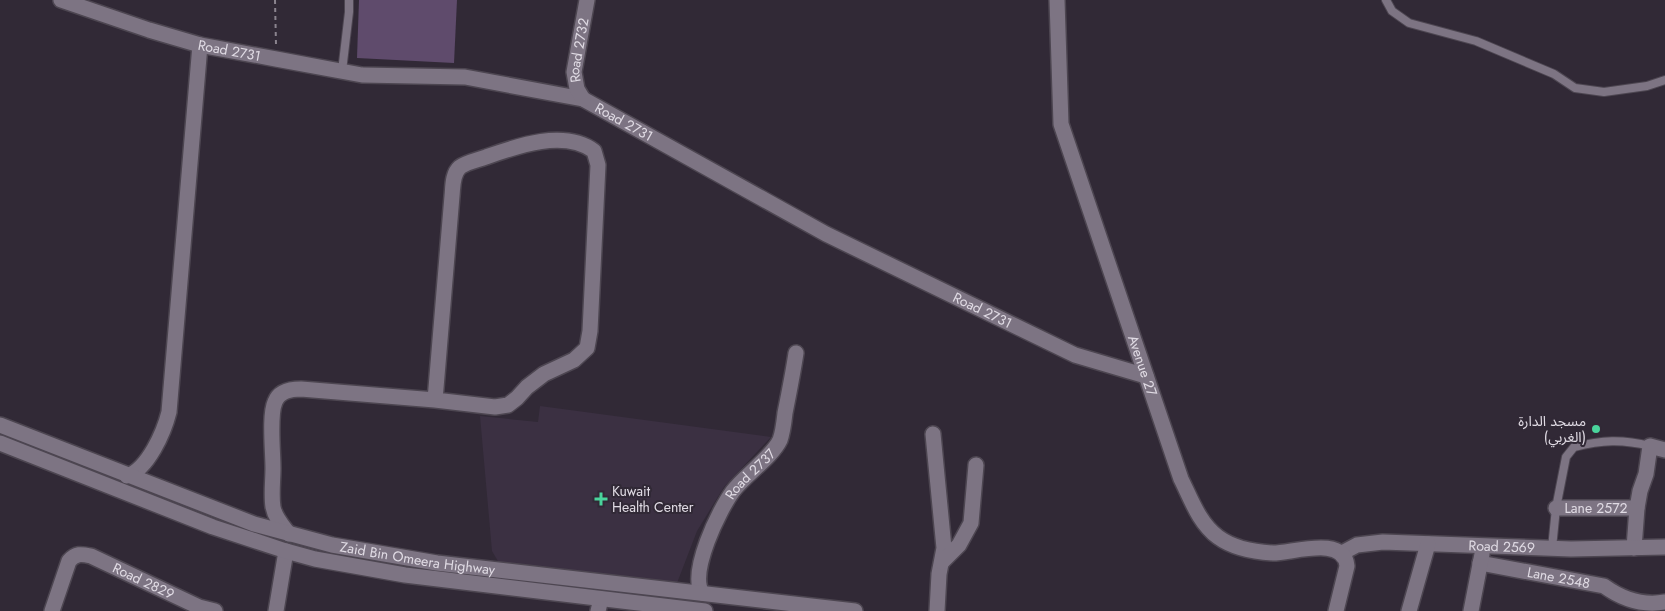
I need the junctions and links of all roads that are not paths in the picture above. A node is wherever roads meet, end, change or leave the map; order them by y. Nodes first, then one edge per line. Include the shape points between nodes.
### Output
1 (61, 0) edge
2 (349, 0) edge
3 (587, 0) edge
4 (1057, 0) edge
5 (1386, 0) edge
6 (200, 44) junction
7 (342, 71) junction
8 (1665, 80) edge
9 (583, 98) junction
10 (796, 353) dead end
11 (1146, 376) junction
12 (435, 400) junction
13 (0, 425) edge
14 (933, 434) dead end
15 (0, 443) edge
16 (1650, 446) junction
17 (1665, 450) edge
18 (148, 457) junction
19 (976, 465) dead end
20 (127, 476) junction
21 (156, 487) junction
22 (273, 508) junction
23 (1556, 508) junction
24 (1636, 508) junction
25 (254, 524) junction
26 (289, 534) junction
27 (1428, 544) junction
28 (1484, 546) junction
29 (1665, 546) edge
30 (1552, 548) junction
31 (1634, 548) junction
32 (286, 551) junction
33 (1342, 553) junction
34 (942, 562) junction
35 (1480, 563) junction
36 (563, 576) junction
37 (508, 587) junction
38 (695, 592) junction
39 (1665, 602) edge
40 (599, 605) edge
41 (198, 609) edge
42 (700, 610) edge
43 (52, 611) edge
44 (215, 611) edge
45 (276, 611) edge
46 (855, 611) edge
47 (937, 611) edge
48 (1336, 611) edge
49 (1409, 611) edge
50 (1471, 611) edge

1 - 6 street, Road 2731
2 - 7 lane
3 - 9 street, Road 2732 via 574,72 577,89
4 - 11 street, Avenue 27 via 1061,124
5 - 8 lane via 1392,12 1409,23 1476,41 1554,74 1575,88 1604,92
6 - 7 street, Road 2731
6 - 18 street via 168,412 166,423
7 - 9 street, Road 2731 via 465,77
9 - 11 street, Road 2731 via 826,234 1075,355
10 - 38 street, Road 2737 via 779,441 733,490 708,540
11 - 33 street, Avenue 27 via 1181,479 1200,519 1217,536 1251,551 1274,553 1330,548
12 - 12 street via 495,407 508,405 538,378 574,360 587,348 598,165 590,148 579,143 543,141 462,166 456,173
12 - 22 street via 301,389 282,393 274,402 272,421
13 - 20 street, Zaid Bin Omeera Highway
14 - 34 street via 944,548
15 - 32 street, Zaid Bin Omeera Highway via 168,510
16 - 17 street
16 - 23 lane via 1608,440 1574,447 1566,456
16 - 24 street
18 - 20 street via 140,469
18 - 21 street
19 - 34 street via 971,523 959,545
20 - 21 street, Zaid Bin Omeera Highway
21 - 25 street, Zaid Bin Omeera Highway
22 - 25 street via 261,522
22 - 26 street
23 - 24 street, Lane 2572
23 - 30 lane
24 - 31 street
25 - 26 street, Zaid Bin Omeera Highway
26 - 36 street, Zaid Bin Omeera Highway via 402,558
27 - 28 street, Road 2569
27 - 33 street, Road 2569 via 1365,543
27 - 49 street
28 - 30 street, Road 2569
28 - 35 street
29 - 31 street, Road 2569
30 - 31 street, Road 2569
32 - 37 street, Zaid Bin Omeera Highway via 375,571
32 - 45 street
33 - 48 street via 1347,566
34 - 47 street
35 - 39 street, Lane 2548 via 1604,586 1634,602
35 - 50 street
36 - 37 street via 550,586 517,584
36 - 38 street, Zaid Bin Omeera Highway
37 - 40 street, Zaid Bin Omeera Highway
38 - 42 street, Road 2737 via 689,604
38 - 46 street, Zaid Bin Omeera Highway
40 - 42 street, Zaid Bin Omeera Highway
41 - 43 street, Road 2829 via 92,556 79,554 69,562
41 - 44 street, Road 2829

